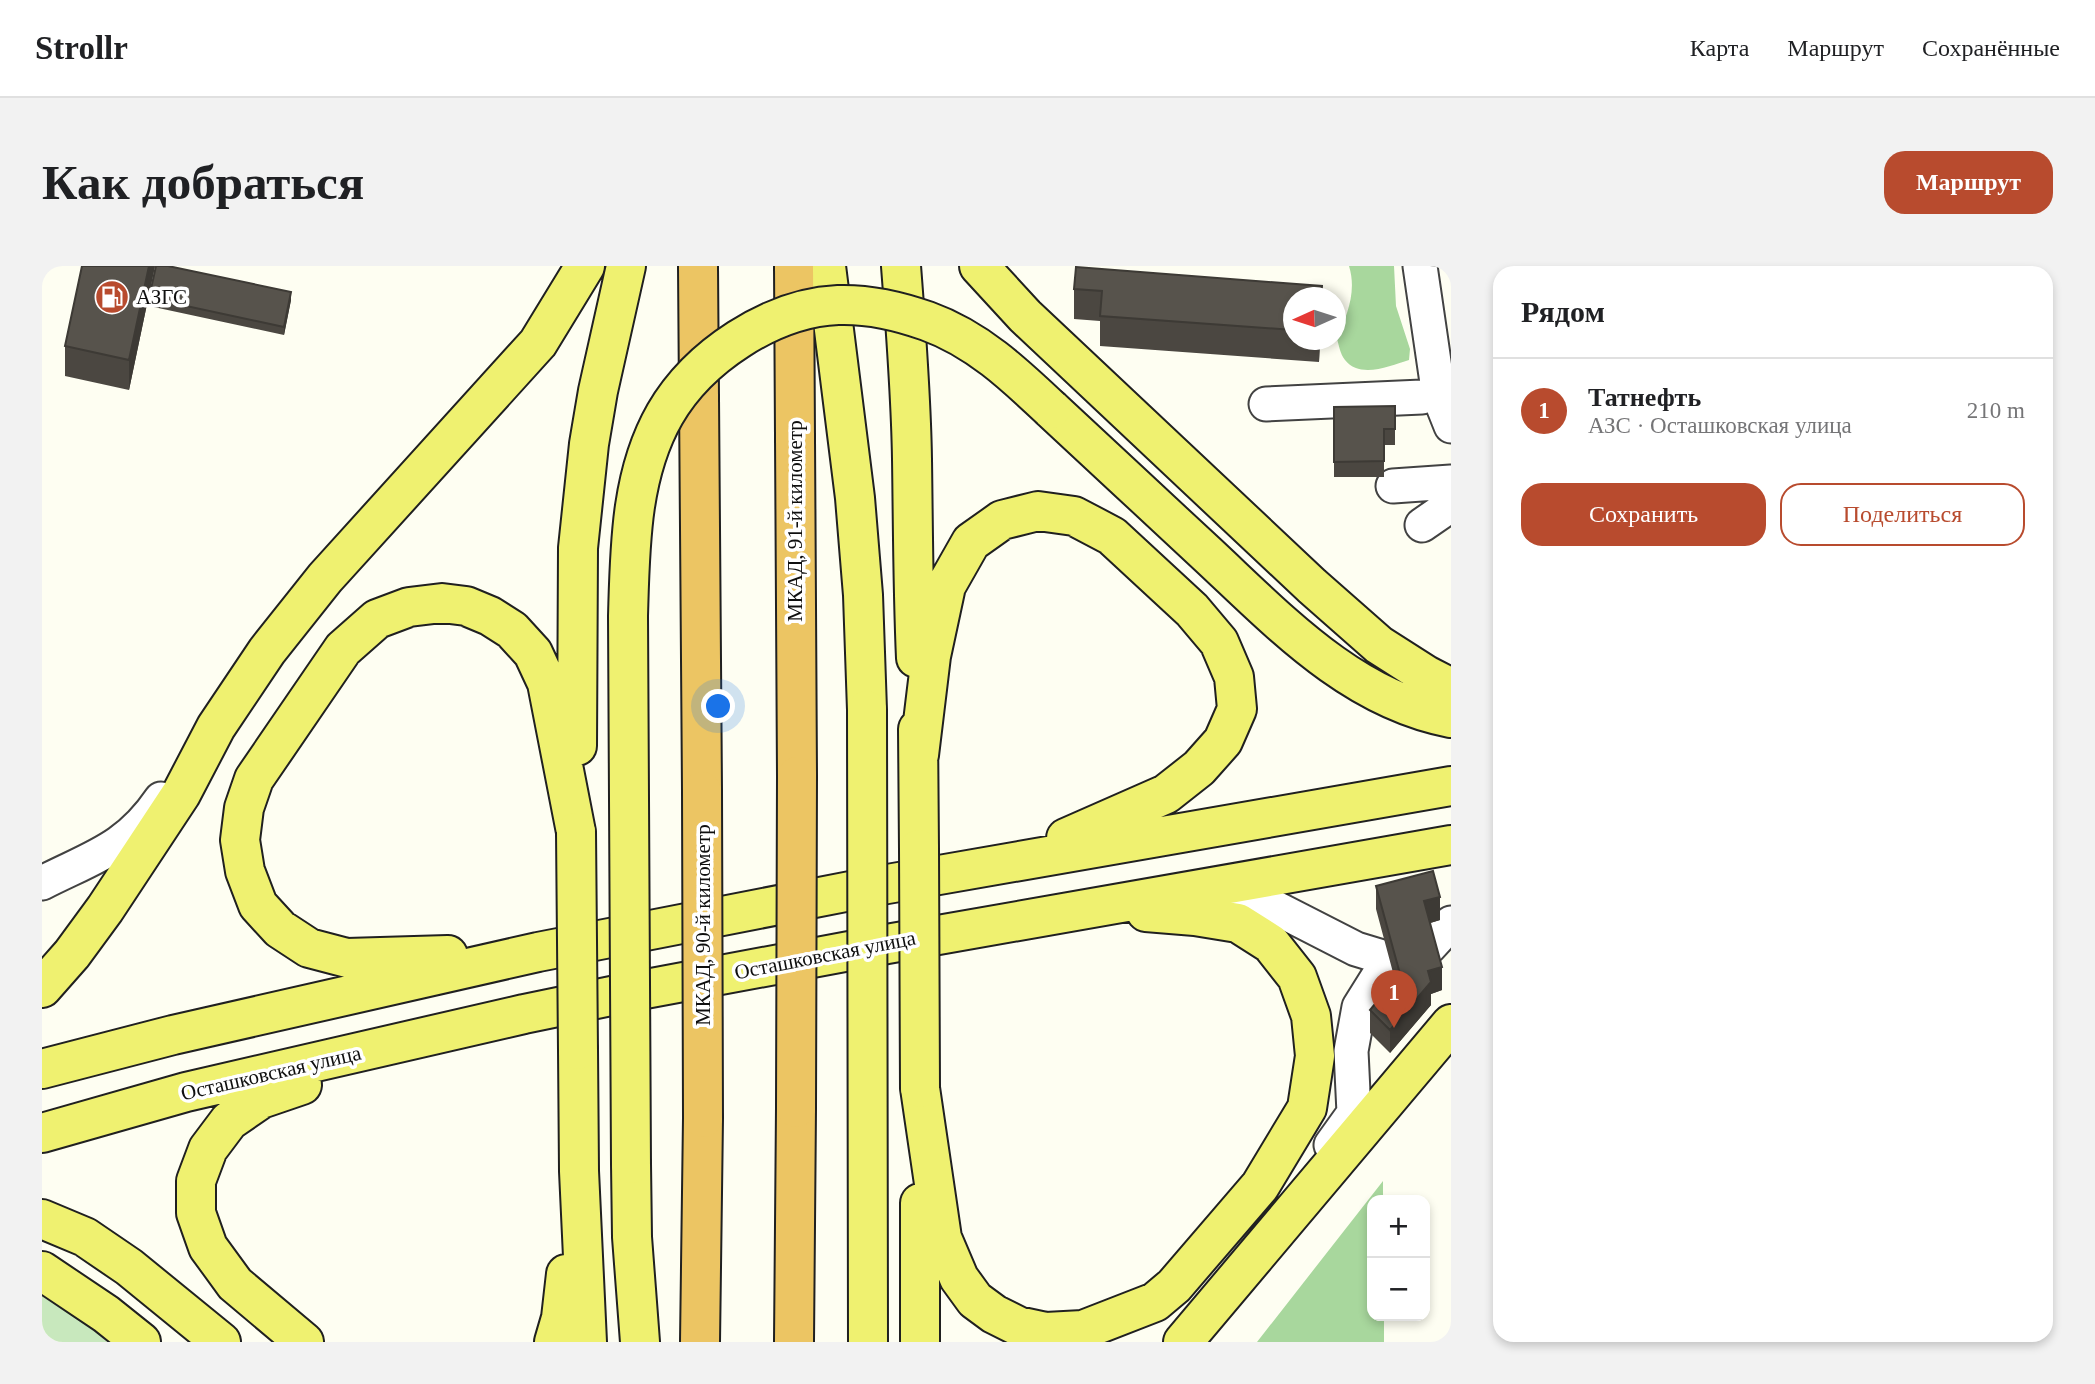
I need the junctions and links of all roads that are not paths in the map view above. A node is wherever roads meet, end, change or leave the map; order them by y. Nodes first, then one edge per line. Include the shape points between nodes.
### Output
1 (585, 266) edge
2 (698, 266) edge
3 (794, 266) edge
4 (826, 266) edge
5 (901, 266) edge
6 (979, 266) edge
7 (1420, 266) edge
8 (622, 275) edge
9 (1437, 396) edge
10 (1266, 404) dead end
11 (1451, 426) edge
12 (1451, 482) edge
13 (1394, 486) dead end
14 (1451, 505) edge
15 (1422, 525) dead end
16 (1451, 688) edge
17 (921, 707) junction
18 (1451, 718) edge
19 (216, 727) junction
20 (572, 782) junction
21 (1451, 786) edge
22 (1451, 845) edge
23 (981, 868) junction
24 (48, 873) edge
25 (1212, 887) junction
26 (1046, 916) junction
27 (538, 952) junction
28 (42, 988) edge
29 (524, 1014) junction
30 (1451, 1024) edge
31 (42, 1069) edge
32 (920, 1088) junction
33 (42, 1133) edge
34 (579, 1171) junction
35 (42, 1219) edge
36 (42, 1271) edge
37 (1229, 1286) junction
38 (141, 1342) edge
39 (221, 1342) edge
40 (304, 1342) edge
41 (554, 1342) edge
42 (587, 1342) edge
43 (640, 1342) edge
44 (700, 1342) edge
45 (794, 1342) edge
46 (868, 1342) edge
47 (920, 1342) edge
48 (1183, 1342) edge

1 - 19 main road via 538,343 325,578 267,651
2 - 44 highway, МКАД, 90-й километр, bridge
3 - 45 highway, МКАД, 91-й километр, bridge
4 - 46 main road, bridge via 863,595
5 - 17 main road
6 - 16 main road via 1025,316 1311,586 1379,645
7 - 9 street
8 - 20 main road via 589,444 578,548
9 - 10 street
9 - 11 street
12 - 13 street
14 - 15 street
17 - 23 main road via 946,586 971,542 1002,520 1038,511 1074,516 1112,536 1192,610 1219,642 1234,677 1237,709 1223,741 1166,794 1076,834
17 - 32 main road, bridge
18 - 43 main road, bridge via 1426,713 1380,693 1334,667 1003,364 968,341 928,321 838,305 760,327 720,351 688,381 664,415 647,456 630,537 632,1237
19 - 24 street via 149,817 122,842 94,859
19 - 28 main road via 181,794 105,909
20 - 27 main road via 547,683 533,653 512,630 490,616 442,603 409,607 377,619 343,649 254,779 244,808 240,840 258,905 280,929 309,948 347,958
20 - 34 main road, bridge
21 - 23 main road
22 - 25 main road, Осташковская улица
23 - 27 main road
25 - 26 main road, Осташковская улица
25 - 37 street via 1264,902 1356,949 1389,959 1359,1007 1351,1051 1354,1113
26 - 29 main road, Осташковская улица
26 - 32 main road via 1135,912 1195,916 1238,923 1271,944 1297,977 1311,1016 1315,1056 1307,1108 1259,1186 1155,1302 1083,1330 1046,1332 1018,1326 975,1300 959,1278 942,1238
27 - 31 main road
29 - 33 main road, Осташковская улица via 186,1092
29 - 40 main road via 261,1098 229,1122 208,1149 196,1181 196,1213 208,1247 235,1284
30 - 37 main road
32 - 47 main road
34 - 41 main road
34 - 42 main road
35 - 39 main road via 85,1237 129,1267
36 - 38 main road
37 - 48 main road

